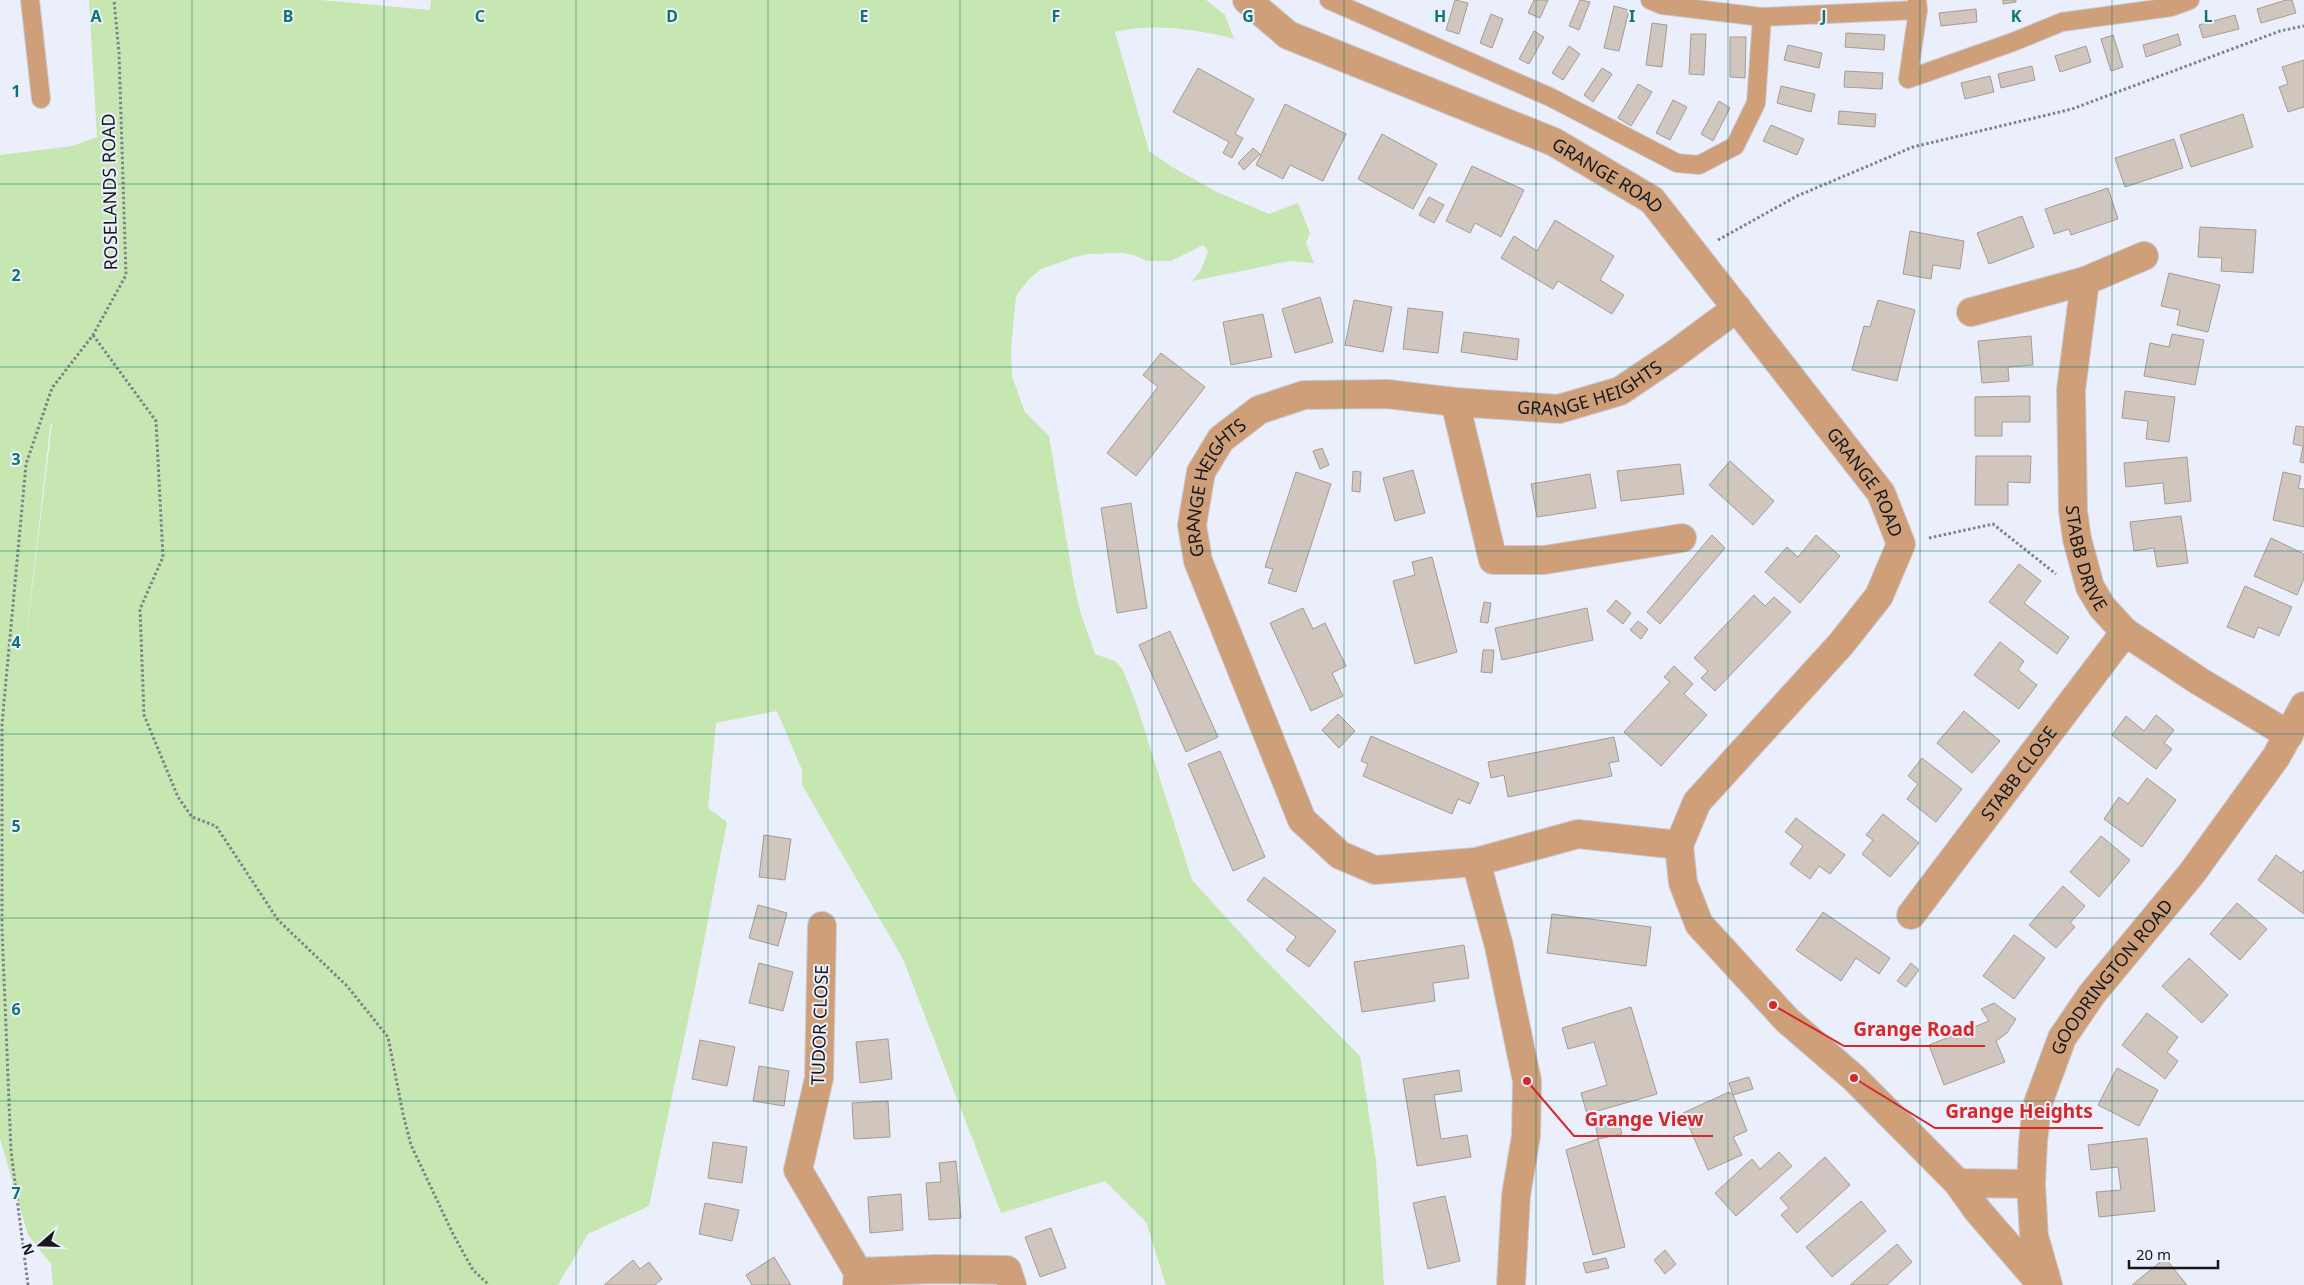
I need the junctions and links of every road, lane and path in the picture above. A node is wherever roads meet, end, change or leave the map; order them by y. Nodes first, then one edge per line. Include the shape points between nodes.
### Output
1 (30, 0) edge
2 (114, 0) edge
3 (1247, 0) edge
4 (1329, 0) edge
5 (1650, 0) edge
6 (2190, 0) edge
7 (1917, 5) edge
8 (1762, 17) junction
9 (2304, 26) edge
10 (41, 99) dead end
11 (1694, 254) junction
12 (2144, 256) dead end
13 (2085, 281) junction
14 (1736, 308) junction
15 (1971, 312) dead end
16 (93, 335) junction
17 (1455, 402) junction
18 (1682, 538) dead end
19 (1901, 544) junction
20 (2085, 569) junction
21 (2125, 632) junction
22 (2304, 706) edge
23 (2289, 735) junction
24 (1679, 845) junction
25 (1476, 862) junction
26 (1911, 915) dead end
27 (822, 926) dead end
28 (1958, 1183) junction
29 (2030, 1184) junction
30 (858, 1279) edge
31 (28, 1285) edge
32 (489, 1285) edge
33 (1012, 1285) edge
34 (1511, 1285) edge
35 (2042, 1285) edge
36 (2048, 1285) edge

1 - 10 lane
2 - 16 path, ROSELANDS ROAD via 119,53 126,275
3 - 11 street, GRANGE ROAD via 1288,35 1554,142 1652,200
4 - 8 lane via 1550,97 1676,163 1699,164 1735,146 1756,103
5 - 8 lane via 1662,5
6 - 7 lane via 2171,7 2062,22 1908,79
7 - 8 lane
9 - 11 path via 2280,31 2072,108 1913,147 1797,196
11 - 14 street, GRANGE ROAD
12 - 13 street
13 - 15 street
13 - 20 street, STABB DRIVE via 2072,390 2073,510
14 - 17 street, GRANGE HEIGHTS via 1620,391 1559,409
14 - 19 street, GRANGE ROAD via 1881,493
16 - 31 path, ROSELANDS ROAD via 52,388 26,464 2,724 2,929 11,1151
16 - 32 path via 156,421 163,557 140,609 144,715 178,797 192,818 216,826 278,920 347,986 388,1037 411,1145 473,1270
17 - 18 street via 1493,560 1544,560
17 - 25 street, GRANGE HEIGHTS via 1387,394 1304,395 1259,410 1221,439 1201,472 1192,525 1198,561 1302,820 1340,855 1374,870
19 - 20 path via 1993,524 2059,576
19 - 24 street, GRANGE ROAD via 1879,596 1841,644 1697,802
20 - 21 street, STABB DRIVE via 2090,587 2102,607
21 - 23 street, STABB DRIVE
21 - 26 street, STABB CLOSE
22 - 23 street, GOODRINGTON ROAD
23 - 29 street, GOODRINGTON ROAD via 2192,873 2092,994 2062,1038 2037,1106
24 - 25 street, GRANGE HEIGHTS via 1578,834
24 - 28 street, GRANGE ROAD via 1683,883 1700,924 1787,1020 1854,1078
25 - 34 street via 1499,946 1527,1080 1526,1136 1516,1195
27 - 30 street, TUDOR CLOSE via 819,1078 798,1170
28 - 29 street
28 - 35 street, GRANGE ROAD
29 - 36 street, GOODRINGTON ROAD via 2034,1236
30 - 33 street via 936,1269 1007,1270

